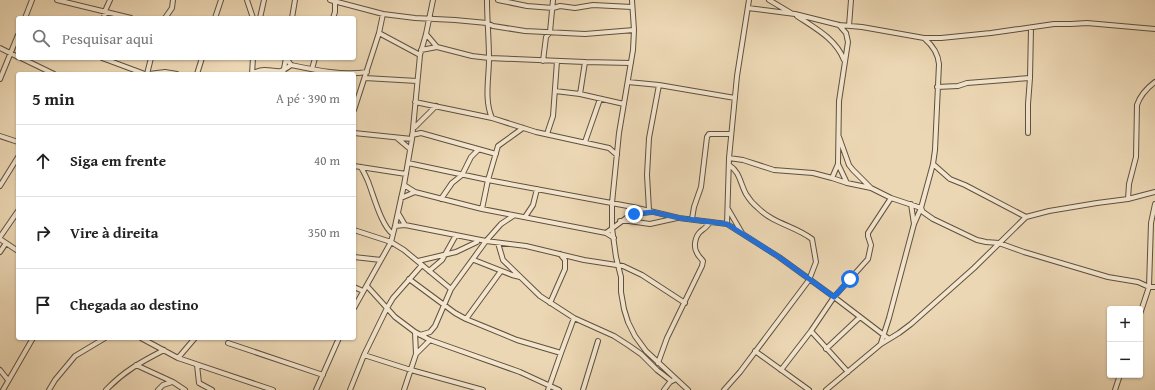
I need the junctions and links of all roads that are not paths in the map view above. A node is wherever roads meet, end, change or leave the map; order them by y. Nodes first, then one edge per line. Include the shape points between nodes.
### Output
1 (32, 0) edge
2 (57, 0) edge
3 (110, 0) edge
4 (173, 0) edge
5 (221, 0) edge
6 (247, 0) edge
7 (264, 0) edge
8 (295, 0) edge
9 (433, 0) edge
10 (487, 0) edge
11 (498, 0) edge
12 (553, 0) edge
13 (632, 0) edge
14 (750, 0) edge
15 (769, 0) edge
16 (851, 0) edge
17 (333, 1) edge
18 (632, 7) junction
19 (553, 8) junction
20 (748, 8) junction
21 (105, 11) junction
22 (383, 14) junction
23 (795, 14) junction
24 (26, 16) edge
25 (104, 16) edge
26 (124, 16) edge
27 (166, 16) edge
28 (216, 16) edge
29 (251, 16) edge
30 (260, 16) edge
31 (292, 16) edge
32 (334, 16) edge
33 (430, 18) junction
34 (487, 23) junction
35 (839, 25) junction
36 (849, 26) junction
37 (1031, 28) junction
38 (1155, 29) edge
39 (634, 30) junction
40 (550, 32) junction
41 (379, 34) junction
42 (426, 34) junction
43 (924, 38) junction
44 (16, 40) edge
45 (437, 47) junction
46 (0, 48) edge
47 (10, 53) junction
48 (421, 53) junction
49 (16, 56) edge
50 (489, 58) junction
51 (25, 60) edge
52 (112, 60) edge
53 (150, 60) edge
54 (201, 60) edge
55 (253, 60) edge
56 (286, 60) edge
57 (287, 60) edge
58 (314, 60) edge
59 (543, 61) junction
60 (557, 61) junction
61 (586, 62) junction
62 (844, 62) junction
63 (631, 63) junction
64 (291, 65) junction
65 (312, 69) junction
66 (50, 72) edge
67 (142, 72) edge
68 (148, 72) edge
69 (198, 72) edge
70 (252, 72) edge
71 (258, 72) edge
72 (277, 72) edge
73 (284, 72) edge
74 (367, 72) junction
75 (365, 78) junction
76 (1030, 78) junction
77 (0, 79) edge
78 (417, 81) junction
79 (628, 82) junction
80 (1155, 82) edge
81 (659, 84) junction
82 (937, 87) junction
83 (555, 91) junction
84 (580, 94) junction
85 (735, 98) junction
86 (600, 99) junction
87 (415, 102) junction
88 (356, 104) edge
89 (624, 104) junction
90 (436, 106) junction
91 (489, 111) junction
92 (484, 116) junction
93 (492, 118) junction
94 (414, 126) junction
95 (523, 128) junction
96 (356, 133) edge
97 (421, 133) junction
98 (1028, 133) dead end
99 (547, 134) junction
100 (731, 134) junction
101 (839, 135) junction
102 (0, 136) edge
103 (396, 137) junction
104 (412, 137) junction
105 (16, 141) edge
106 (585, 142) junction
107 (618, 146) junction
108 (609, 148) junction
109 (410, 149) junction
110 (478, 150) junction
111 (496, 154) junction
112 (617, 155) junction
113 (729, 158) junction
114 (16, 160) edge
115 (408, 163) junction
116 (729, 164) junction
117 (838, 164) junction
118 (933, 164) junction
119 (356, 166) edge
120 (361, 167) junction
121 (406, 174) junction
122 (462, 175) junction
123 (832, 178) junction
124 (488, 180) junction
125 (846, 183) junction
126 (404, 185) junction
127 (0, 186) edge
128 (871, 188) junction
129 (537, 189) junction
130 (415, 192) junction
131 (1155, 192) edge
132 (401, 198) junction
133 (891, 198) junction
134 (441, 199) junction
135 (1128, 200) junction
136 (612, 203) junction
137 (912, 204) junction
138 (1155, 204) edge
139 (922, 208) junction
140 (482, 209) junction
141 (728, 209) junction
142 (651, 211) junction
143 (398, 213) junction
144 (16, 214) edge
145 (513, 216) junction
146 (525, 217) junction
147 (1026, 217) junction
148 (679, 218) junction
149 (692, 219) junction
150 (620, 221) junction
151 (710, 222) junction
152 (405, 224) junction
153 (727, 224) junction
154 (914, 224) junction
155 (395, 226) junction
156 (612, 228) junction
157 (356, 231) edge
158 (606, 233) junction
159 (393, 234) junction
160 (742, 234) junction
161 (456, 235) junction
162 (0, 238) edge
163 (614, 238) junction
164 (476, 240) junction
165 (486, 241) junction
166 (391, 242) junction
167 (498, 243) junction
168 (999, 243) junction
169 (6, 244) junction
170 (16, 250) edge
171 (479, 251) junction
172 (0, 252) edge
173 (560, 254) junction
174 (445, 255) junction
175 (356, 257) edge
176 (616, 257) junction
177 (381, 260) junction
178 (474, 260) junction
179 (418, 261) junction
180 (609, 263) junction
181 (422, 265) junction
182 (618, 265) junction
183 (429, 271) junction
184 (501, 271) junction
185 (520, 277) junction
186 (408, 279) junction
187 (809, 280) junction
188 (367, 286) junction
189 (1149, 287) junction
190 (1155, 287) edge
191 (356, 288) edge
192 (451, 289) junction
193 (363, 291) junction
194 (834, 297) junction
195 (550, 302) junction
196 (684, 303) junction
197 (356, 304) edge
198 (444, 304) junction
199 (1143, 306) edge
200 (387, 308) junction
201 (860, 317) junction
202 (574, 318) junction
203 (466, 319) junction
204 (811, 331) junction
205 (415, 332) junction
206 (430, 332) junction
207 (420, 334) junction
208 (884, 335) junction
209 (889, 339) junction
210 (32, 340) edge
211 (102, 340) edge
212 (147, 340) edge
213 (193, 340) edge
214 (339, 340) edge
215 (430, 340) junction
216 (598, 341) dead end
217 (228, 343) dead end
218 (881, 344) junction
219 (826, 348) junction
220 (164, 350) junction
221 (755, 351) junction
222 (561, 353) junction
223 (416, 354) junction
224 (364, 355) junction
225 (178, 358) junction
226 (142, 362) junction
227 (658, 363) junction
228 (136, 365) junction
229 (197, 365) junction
230 (142, 367) junction
231 (0, 370) edge
232 (411, 370) junction
233 (781, 370) junction
234 (848, 372) junction
235 (670, 374) junction
236 (323, 375) junction
237 (1119, 378) edge
238 (8, 380) junction
239 (675, 380) junction
240 (670, 381) junction
241 (173, 382) junction
242 (550, 385) junction
243 (471, 388) edge
244 (3, 390) edge
245 (49, 390) edge
246 (106, 390) edge
247 (158, 390) edge
248 (185, 390) edge
249 (212, 390) edge
250 (273, 390) edge
251 (316, 390) edge
252 (350, 390) edge
253 (404, 390) edge
254 (483, 390) edge
255 (548, 390) edge
256 (559, 390) edge
257 (583, 390) edge
258 (664, 390) edge
259 (688, 390) edge
260 (724, 390) edge
261 (809, 390) edge
262 (826, 390) edge
263 (1115, 390) edge

1 - 24 street
2 - 21 street
3 - 21 street
4 - 27 street via 172,8
5 - 28 street
6 - 29 street
7 - 30 street
8 - 31 street
9 - 33 street
10 - 34 street
11 - 19 street
12 - 19 street
13 - 18 street
14 - 20 street
15 - 23 street
16 - 36 street
17 - 22 street
17 - 32 street
18 - 19 street via 593,5
18 - 39 street
19 - 40 street
20 - 23 street
20 - 85 street
21 - 25 street
21 - 26 street
22 - 33 street
22 - 41 street
23 - 35 street
23 - 62 street via 834,43
33 - 34 street
33 - 42 street
34 - 40 street via 525,31
34 - 50 street
35 - 36 street
35 - 62 street via 848,37
36 - 43 street
37 - 38 street via 1087,23
37 - 43 street
37 - 76 street
39 - 40 street via 585,34
39 - 63 street
40 - 59 street via 546,37
41 - 48 street
41 - 74 street
42 - 45 street
42 - 48 street
43 - 82 street via 938,58
44 - 47 street
45 - 48 street
45 - 50 street
46 - 47 street
47 - 49 street
47 - 77 street
48 - 78 street
50 - 59 street
50 - 91 street
51 - 66 street
52 - 67 street
53 - 68 street
54 - 69 street
55 - 70 street
56 - 73 street
57 - 64 street
58 - 65 street
59 - 60 street
60 - 61 street
60 - 83 street
61 - 63 street
61 - 84 street
62 - 101 street via 839,101
63 - 79 street
64 - 65 street
64 - 73 street
65 - 74 street
71 - 72 street
74 - 75 street
75 - 78 street
75 - 88 street
76 - 82 street
76 - 98 street
78 - 87 street
79 - 81 street
79 - 89 street
80 - 135 street via 1144,92 1137,106 1136,157
81 - 85 street
81 - 142 street via 649,138 647,175
82 - 118 street
83 - 84 street
83 - 99 street via 553,116
84 - 86 street
85 - 100 street
86 - 89 street
86 - 106 street
87 - 90 street
87 - 94 street
89 - 107 street
90 - 92 street
90 - 94 street
91 - 92 street
91 - 93 street
92 - 93 street
93 - 95 street
94 - 97 street
94 - 104 street
95 - 99 street
95 - 111 street via 500,144
96 - 103 street
97 - 104 street
97 - 110 street
99 - 106 street
100 - 113 street
100 - 149 street via 709,134 707,138 701,187
101 - 117 street
101 - 128 street via 849,165
102 - 105 street
103 - 104 street
103 - 109 street
104 - 109 street
106 - 108 street
107 - 108 street
107 - 112 street
108 - 112 street
109 - 115 street
110 - 111 street
110 - 122 street via 471,157
111 - 124 street
112 - 136 street
113 - 116 street
113 - 123 street via 774,170 813,173
114 - 127 street
115 - 121 street
115 - 122 street
116 - 141 street
116 - 187 street via 737,172 745,193 759,210 778,223 801,231 812,239 816,262
117 - 123 street
117 - 125 street
118 - 139 street
118 - 147 street via 950,179
119 - 120 street
120 - 121 street
120 - 159 street via 388,230
121 - 126 street
122 - 124 street
122 - 134 street via 452,183
123 - 125 street
124 - 129 street
124 - 140 street
125 - 128 street
126 - 130 street
126 - 132 street
128 - 133 street
129 - 136 street
129 - 146 street via 533,205
130 - 132 street
130 - 134 street
131 - 135 street
132 - 143 street
133 - 137 street
133 - 194 street via 868,233 868,259
134 - 140 street
135 - 147 street via 1049,211
136 - 142 street
136 - 156 street
137 - 139 street
137 - 154 street
138 - 189 street via 1151,223
139 - 154 street
139 - 168 street via 923,212 933,219 977,240
140 - 145 street
141 - 153 street
141 - 160 street
142 - 148 street
142 - 150 street via 634,214
143 - 152 street
143 - 155 street
144 - 162 street
145 - 146 street
145 - 165 street via 501,224
146 - 158 street
147 - 168 street
148 - 149 street
148 - 150 street via 650,224
149 - 151 street
150 - 156 street
151 - 153 street
151 - 196 street via 697,235 696,250 703,264
152 - 155 street
152 - 161 street
153 - 160 street
154 - 208 street
155 - 159 street
156 - 158 street
156 - 163 street
157 - 166 street
158 - 163 street
159 - 166 street
160 - 187 street
161 - 164 street
161 - 174 street
162 - 169 street
163 - 176 street
164 - 165 street
164 - 171 street
164 - 174 street via 456,252
165 - 167 street
165 - 171 street
166 - 177 street
166 - 179 street
167 - 173 street
167 - 185 street via 503,260
168 - 189 street via 1066,265 1138,282
168 - 209 street via 916,319
169 - 170 street
169 - 172 street
171 - 178 street
173 - 180 street
173 - 195 street via 565,260 565,269
174 - 179 street
174 - 183 street via 440,263
175 - 177 street
176 - 180 street
176 - 182 street
177 - 188 street
178 - 184 street
178 - 192 street
179 - 181 street
180 - 182 street
181 - 183 street
181 - 186 street
182 - 196 street via 642,275
182 - 227 street via 628,322 635,336
183 - 192 street
184 - 185 street
184 - 203 street
185 - 195 street
186 - 198 street
186 - 200 street
187 - 194 street
187 - 221 street
188 - 193 street
188 - 200 street
189 - 190 street
189 - 199 street
191 - 193 street
192 - 198 street
193 - 197 street
194 - 201 street
194 - 204 street
195 - 202 street
196 - 227 street
198 - 203 street
198 - 206 street via 438,321
200 - 205 street
200 - 224 street
201 - 208 street
201 - 219 street
202 - 222 street
202 - 240 street via 636,349
203 - 222 street via 517,340
204 - 219 street
204 - 233 street
205 - 207 street
205 - 223 street
206 - 207 street
206 - 215 street
207 - 215 street
208 - 209 street
208 - 218 street
209 - 218 street
210 - 238 street
211 - 245 street via 75,356
212 - 220 street
213 - 225 street
214 - 236 street
215 - 223 street
215 - 242 street
216 - 257 street
217 - 236 street
218 - 234 street
219 - 234 street
220 - 225 street
220 - 226 street
221 - 233 street
221 - 260 street
222 - 242 street
223 - 232 street
224 - 232 street
224 - 252 street
225 - 229 street
226 - 228 street
226 - 230 street
227 - 235 street
228 - 230 street
228 - 246 street
229 - 249 street via 198,383
229 - 250 street
230 - 241 street
231 - 238 street
232 - 243 street
232 - 253 street
233 - 261 street
234 - 262 street
235 - 239 street
235 - 240 street
236 - 251 street
237 - 263 street
238 - 244 street
239 - 240 street
239 - 259 street
240 - 258 street
241 - 247 street
241 - 248 street
242 - 255 street
242 - 256 street
243 - 254 street

